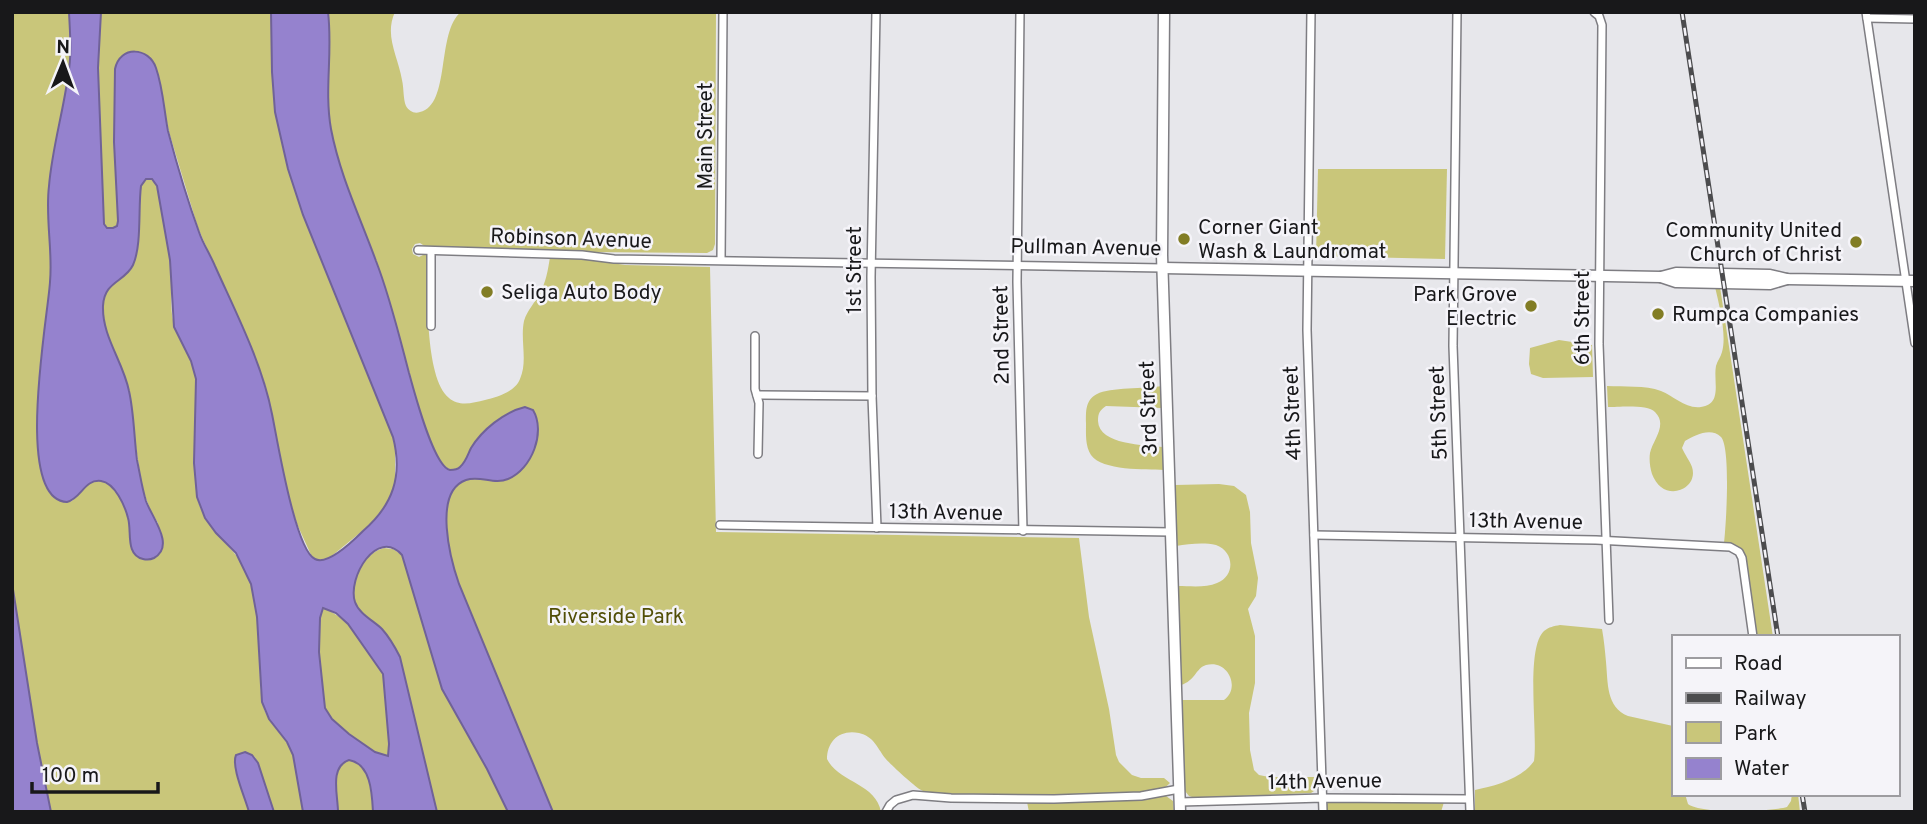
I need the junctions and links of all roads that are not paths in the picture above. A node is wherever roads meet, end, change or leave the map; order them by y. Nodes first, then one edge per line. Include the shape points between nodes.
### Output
1 (723, 12) edge
2 (876, 12) edge
3 (1020, 12) edge
4 (1164, 12) edge
5 (1311, 12) edge
6 (1457, 12) edge
7 (1597, 14) edge
8 (1866, 15) edge
9 (1915, 19) edge
10 (418, 250) dead end
11 (431, 251) junction
12 (721, 260) junction
13 (871, 263) junction
14 (1017, 265) junction
15 (1163, 268) junction
16 (1308, 271) junction
17 (1454, 274) junction
18 (1599, 276) junction
19 (1910, 281) edge
20 (431, 326) dead end
21 (755, 336) dead end
22 (1915, 343) edge
23 (757, 395) junction
24 (872, 396) junction
25 (758, 454) dead end
26 (720, 525) dead end
27 (877, 528) junction
28 (1023, 531) junction
29 (1171, 532) junction
30 (1314, 535) junction
31 (1461, 538) junction
32 (1606, 541) junction
33 (1609, 620) dead end
34 (1753, 635) edge
35 (1180, 789) junction
36 (1323, 797) junction
37 (1469, 799) junction
38 (1180, 807) edge
39 (886, 812) edge
40 (1323, 812) edge
41 (1470, 812) edge

1 - 12 street, Main Street
2 - 13 street, 1st Street
3 - 14 street, 2nd Street
4 - 15 street, 3rd Street
5 - 16 street, 4th Street
6 - 17 street, 5th Street
7 - 18 street, 6th Street via 1602,25
8 - 9 street
8 - 19 street
10 - 11 street, Robinson Avenue
11 - 12 street, Robinson Avenue
11 - 20 street
12 - 13 street, Pullman Avenue
13 - 14 street, Pullman Avenue
13 - 24 street, 1st Street
14 - 15 street, Pullman Avenue
14 - 28 street, 2nd Street
15 - 16 street, Pullman Avenue
15 - 29 street, 3rd Street
16 - 17 street, Pullman Avenue
16 - 30 street, 4th Street
17 - 18 street, Pullman Avenue
17 - 31 street, 5th Street
18 - 19 street, Pullman Avenue via 1676,273
18 - 32 street, 6th Street
19 - 22 street
21 - 23 street
23 - 24 street
23 - 25 street
24 - 27 street, 1st Street
26 - 27 street, 13th Avenue
27 - 28 street, 13th Avenue
28 - 29 street, 13th Avenue
29 - 35 street, 3rd Street
30 - 31 street, 13th Avenue
30 - 36 street, 4th Street
31 - 32 street, 13th Avenue
31 - 37 street, 5th Street
32 - 33 street, 6th Street
32 - 34 street, 13th Avenue via 1737,550
35 - 38 street, 3rd Street
35 - 39 street via 1141,796 1054,799 913,794 894,801
36 - 37 street, 14th Avenue
36 - 38 street, 14th Avenue
36 - 40 street, 4th Street
37 - 41 street, 5th Street

